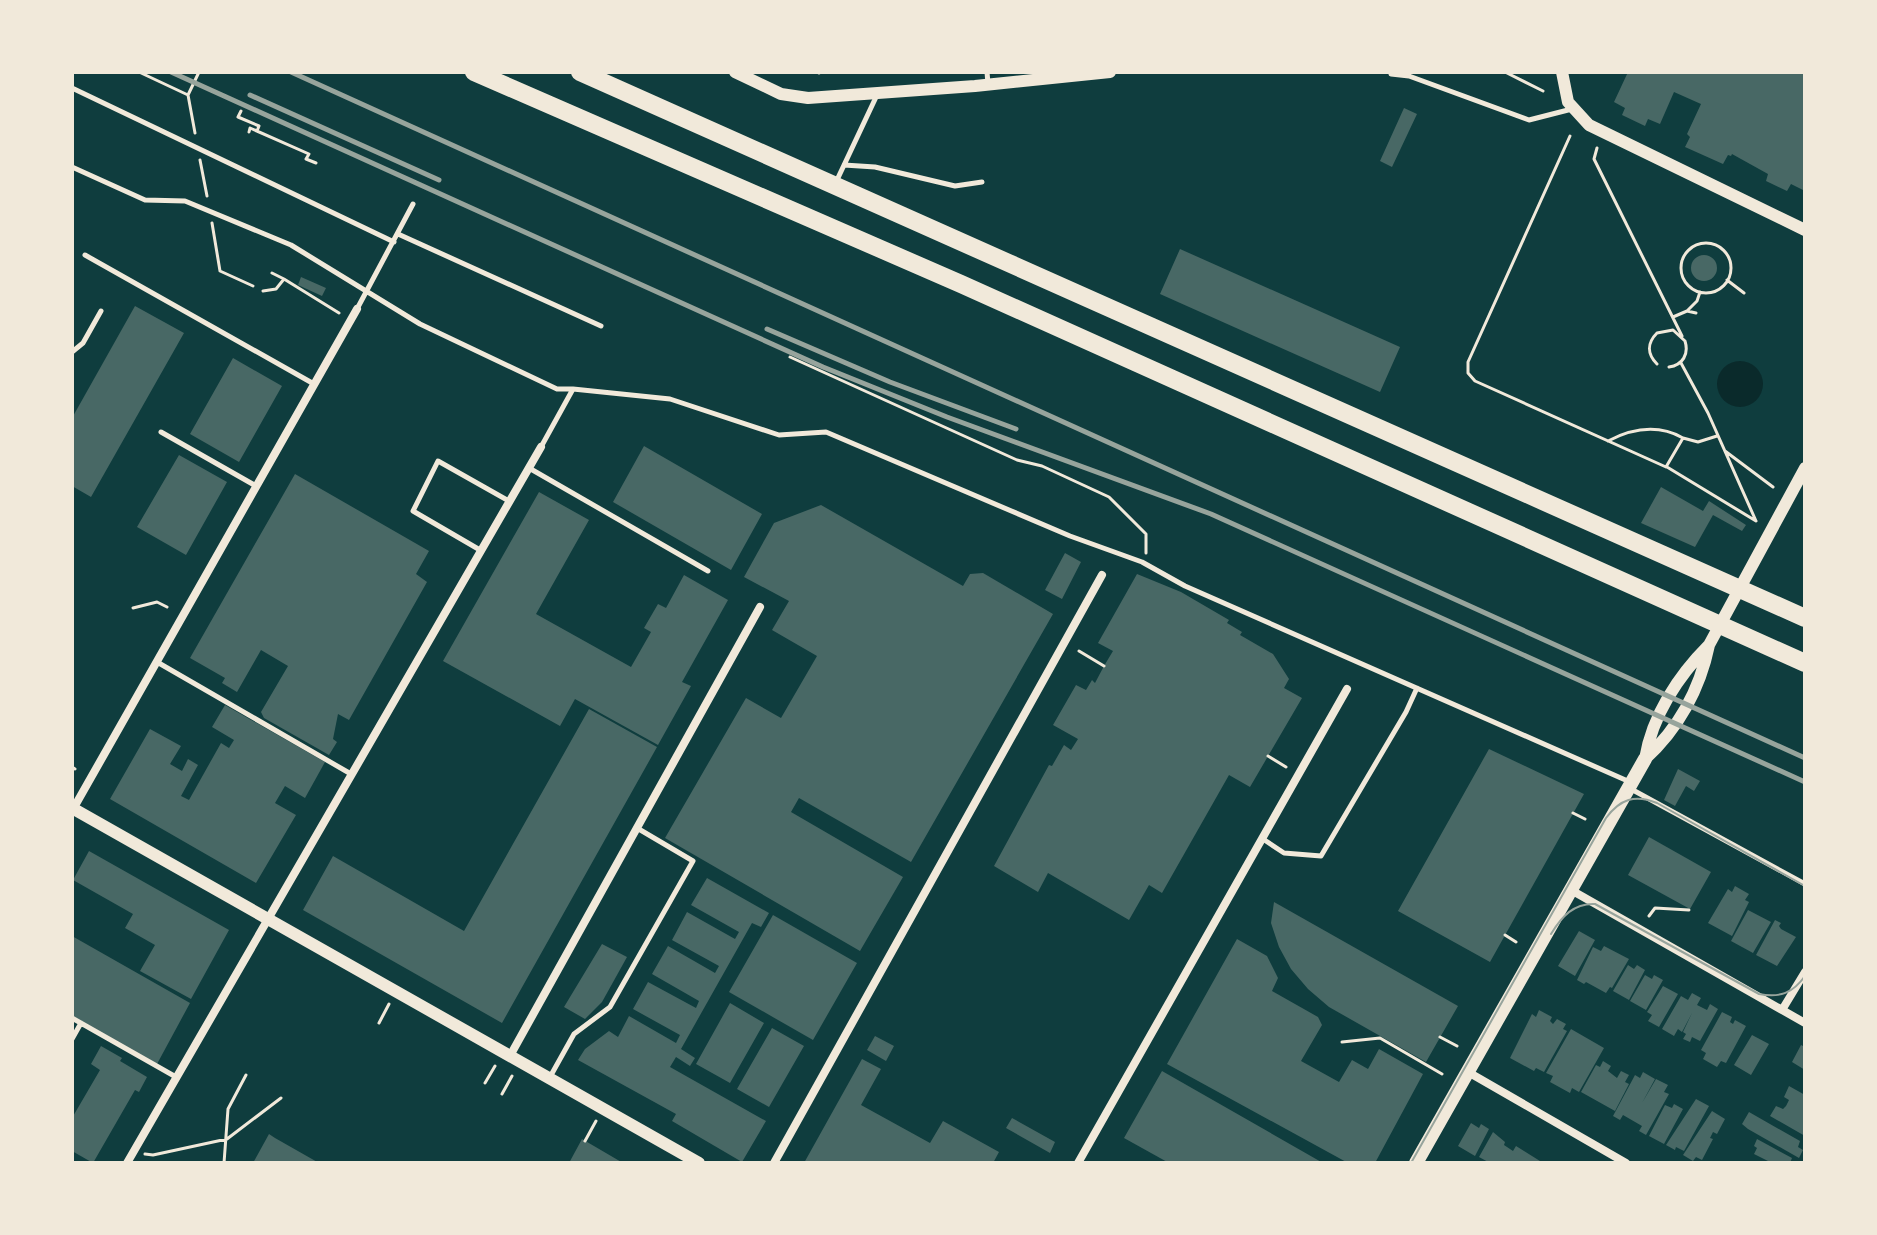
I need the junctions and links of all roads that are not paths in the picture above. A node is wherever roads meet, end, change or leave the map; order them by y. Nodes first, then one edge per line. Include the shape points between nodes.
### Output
1 (474, 72) edge
2 (580, 72) edge
3 (735, 72) edge
4 (1110, 72) edge
5 (1562, 72) edge
6 (1391, 74) edge
7 (988, 79) edge
8 (72, 88) edge
9 (877, 95) junction
10 (1573, 109) junction
11 (844, 165) junction
12 (72, 167) edge
13 (836, 181) dead end
14 (982, 182) dead end
15 (413, 204) dead end
16 (1805, 230) edge
17 (398, 234) junction
18 (394, 242) junction
19 (85, 255) dead end
20 (366, 292) junction
21 (357, 309) joint
22 (101, 311) dead end
23 (601, 326) dead end
24 (72, 352) edge
25 (314, 384) junction
26 (573, 389) junction
27 (161, 432) dead end
28 (541, 447) joint
29 (528, 468) junction
30 (1804, 472) edge
31 (256, 486) junction
32 (509, 501) junction
33 (480, 550) junction
34 (708, 571) dead end
35 (1102, 575) dead end
36 (760, 607) dead end
37 (1805, 618) edge
38 (157, 662) junction
39 (1805, 663) edge
40 (1417, 688) junction
41 (1347, 689) dead end
42 (1645, 759) joint
43 (351, 774) junction
44 (1630, 785) junction
45 (72, 809) edge
46 (637, 828) junction
47 (1262, 838) junction
48 (1805, 884) edge
49 (1571, 890) junction
50 (268, 919) junction
51 (1805, 972) edge
52 (1782, 1010) junction
53 (72, 1018) edge
54 (81, 1023) junction
55 (1805, 1023) edge
56 (72, 1039) edge
57 (511, 1054) junction
58 (1468, 1072) junction
59 (550, 1077) junction
60 (177, 1078) junction
61 (127, 1163) edge
62 (699, 1163) edge
63 (774, 1163) edge
64 (1078, 1163) edge
65 (1416, 1163) edge
66 (1626, 1163) edge

1 - 39 highway
2 - 37 highway
3 - 9 street via 781,94
4 - 7 street
5 - 10 street via 1564,94
6 - 10 lane via 1529,120
7 - 9 street
8 - 18 lane
9 - 11 lane
10 - 16 street via 1603,134
11 - 13 lane
11 - 14 lane via 955,186
12 - 20 lane via 145,200 185,201 291,245
15 - 17 lane
17 - 18 lane
17 - 23 lane
18 - 20 lane
19 - 25 lane
20 - 21 lane
20 - 26 lane via 420,324 557,389
21 - 25 street
22 - 24 lane
25 - 31 street
26 - 28 lane
26 - 40 lane via 670,399 779,435 826,432 1142,562
27 - 31 lane
28 - 29 street
29 - 32 street
29 - 34 lane
30 - 42 street via 1709,645 1686,669 1649,734
31 - 38 street
32 - 33 street
32 - 33 lane via 438,461 413,511
33 - 43 street
35 - 63 street
36 - 46 street
38 - 43 lane
38 - 45 street
40 - 44 lane
40 - 47 lane via 1321,856 1284,853
41 - 47 street
42 - 44 main road
43 - 50 street
44 - 48 lane
44 - 49 main road
45 - 50 street
46 - 57 street
46 - 59 lane via 693,861 610,1007 574,1034
47 - 64 street
49 - 52 street
49 - 58 main road
50 - 57 street
50 - 60 street
51 - 52 street
52 - 55 street
53 - 54 lane
54 - 56 lane
54 - 60 lane
57 - 59 street
58 - 65 main road
58 - 66 street
59 - 62 street
60 - 61 street

